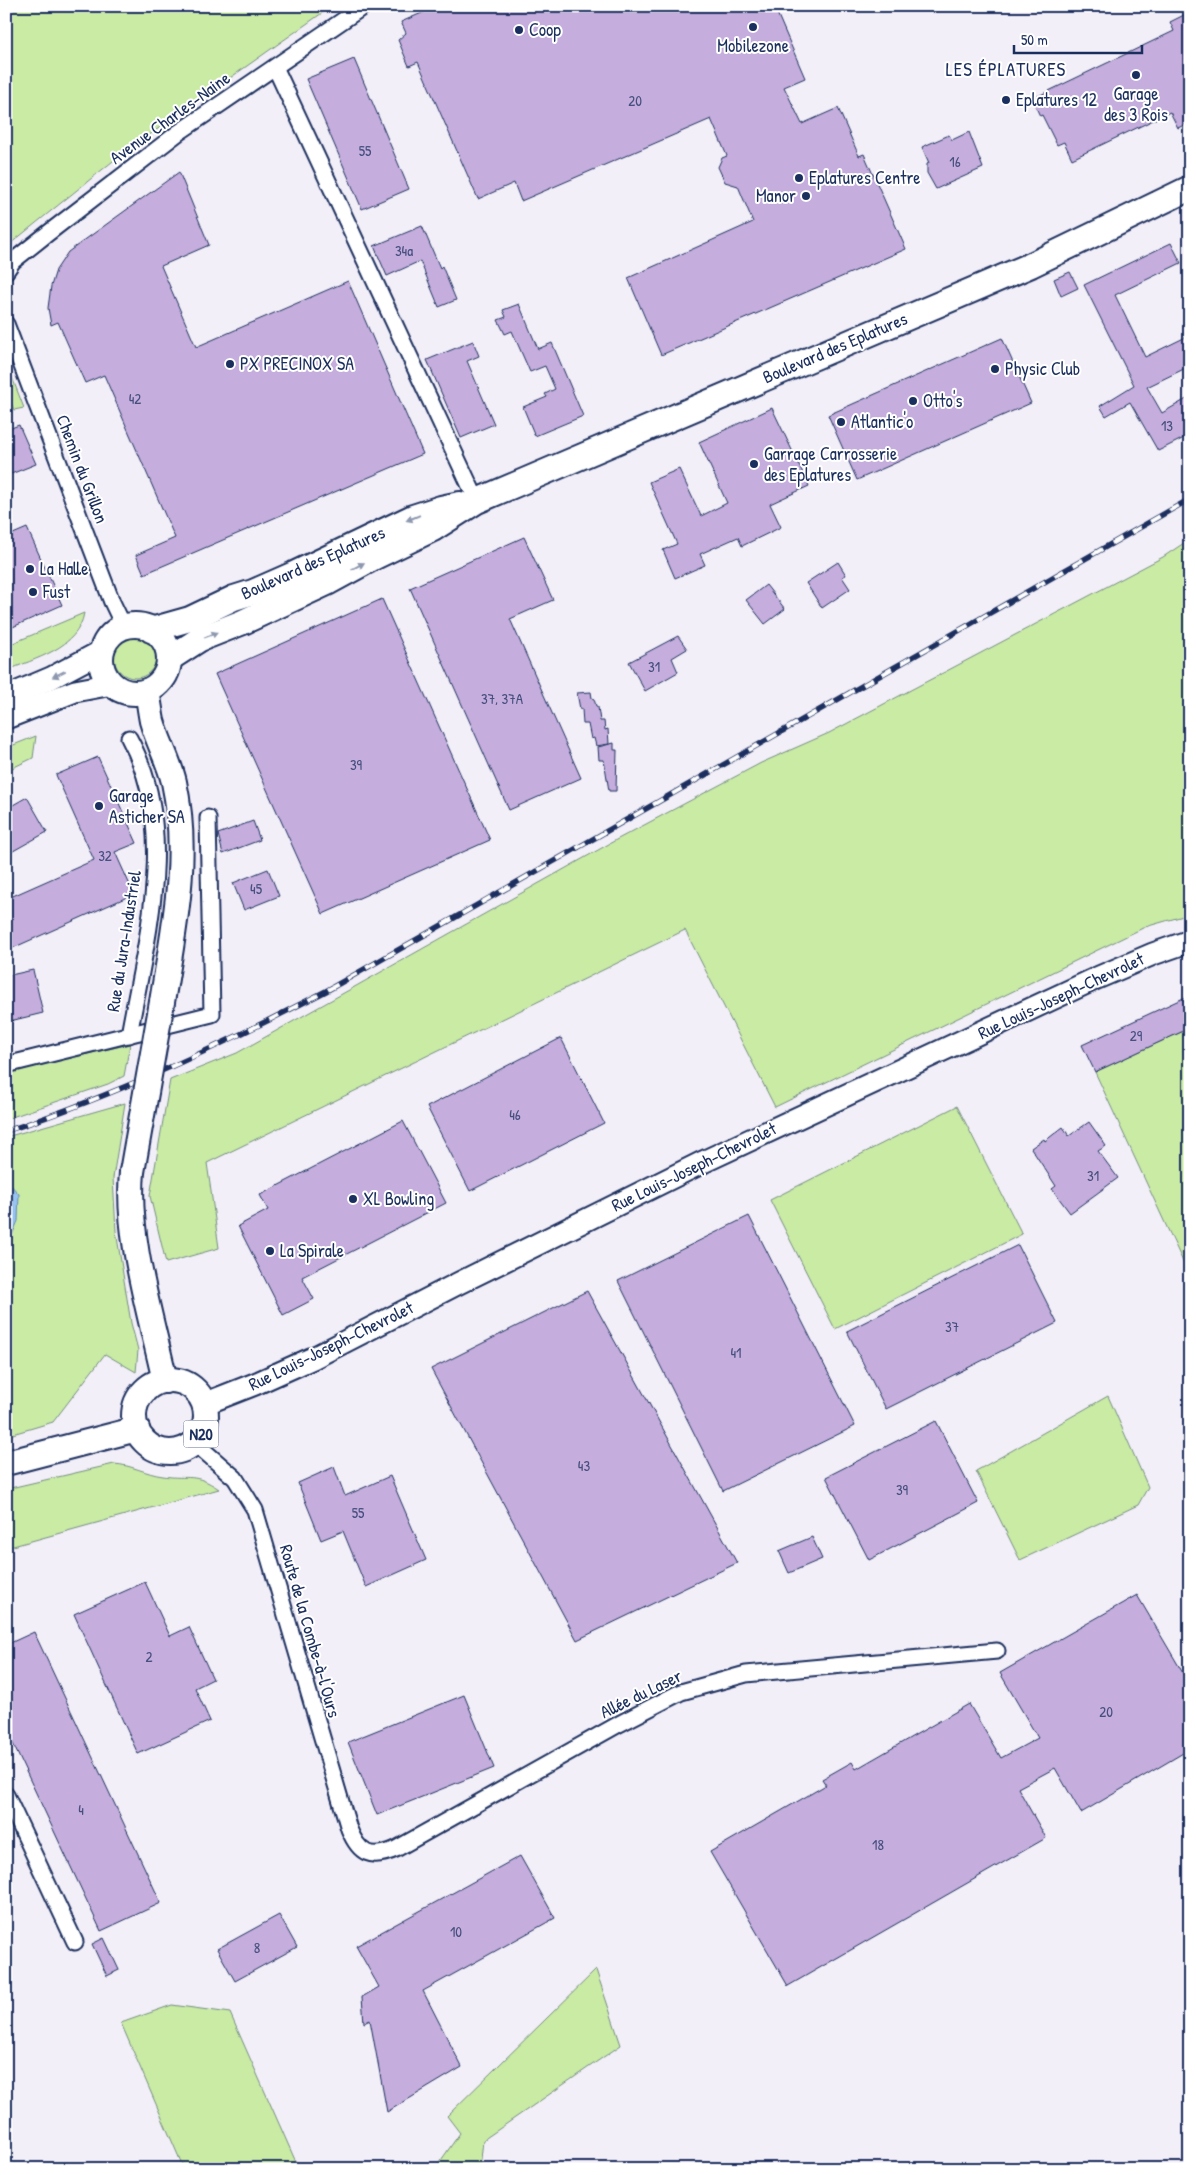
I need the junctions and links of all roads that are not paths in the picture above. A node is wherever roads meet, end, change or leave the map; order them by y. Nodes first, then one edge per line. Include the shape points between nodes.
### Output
1 (364, 6) edge
2 (275, 67) junction
3 (1190, 188) edge
4 (6, 271) edge
5 (6, 324) edge
6 (477, 501) junction
7 (124, 627) junction
8 (151, 630) junction
9 (102, 651) junction
10 (169, 659) junction
11 (112, 684) junction
12 (147, 691) junction
13 (6, 697) edge
14 (6, 718) edge
15 (129, 738) dead end
16 (208, 818) dead end
17 (1190, 941) edge
18 (129, 1035) junction
19 (6, 1065) edge
20 (165, 1381) junction
21 (204, 1404) junction
22 (137, 1429) junction
23 (194, 1443) junction
24 (6, 1462) edge
25 (997, 1651) dead end
26 (6, 1795) edge
27 (360, 1849) joint
28 (74, 1942) dead end

1 - 2 street, Avenue Charles-Naine
2 - 4 street, Avenue Charles-Naine via 178,133 40,239
2 - 6 street
3 - 6 main road, Boulevard des Eplatures via 1030,265
5 - 7 street, Chemin du Grillon
6 -> 8 main road, Boulevard des Eplatures via 413,517 190,620
10 -> 6 main road, Boulevard des Eplatures via 200,639 322,585 433,529
7 - 8 main road via 138,626
7 - 9 main road via 112,634
8 - 10 main road via 166,645
9 - 11 main road via 102,666
9 -> 13 main road
10 - 12 main road via 163,678
11 - 12 main road via 131,693
11 - 14 main road via 75,691
12 - 20 main road, bridge via 152,722 170,768 176,794 182,851 179,900 132,1172 131,1197 136,1246
15 - 18 street, Rue du Jura-Industriel via 148,785 153,815 155,872
16 - 18 street, Rue du Jura-Industriel via 212,1014
17 - 21 main road, Rue Louis-Joseph-Chevrolet / N20 via 1096,978 712,1158 313,1358
18 - 19 street, Rue du Jura-Industriel
20 - 21 main road, N20 via 189,1385
20 - 22 main road via 155,1384 139,1398 135,1413
21 - 23 main road, N20 via 206,1420
22 - 23 main road, N20 via 148,1445 167,1452
22 - 24 main road
23 - 27 street, Route de la Combe-à-l'Ours via 235,1478 255,1510 349,1829
25 - 27 street, Allée du Laser via 746,1674 681,1692 396,1849 376,1854
26 - 28 street

